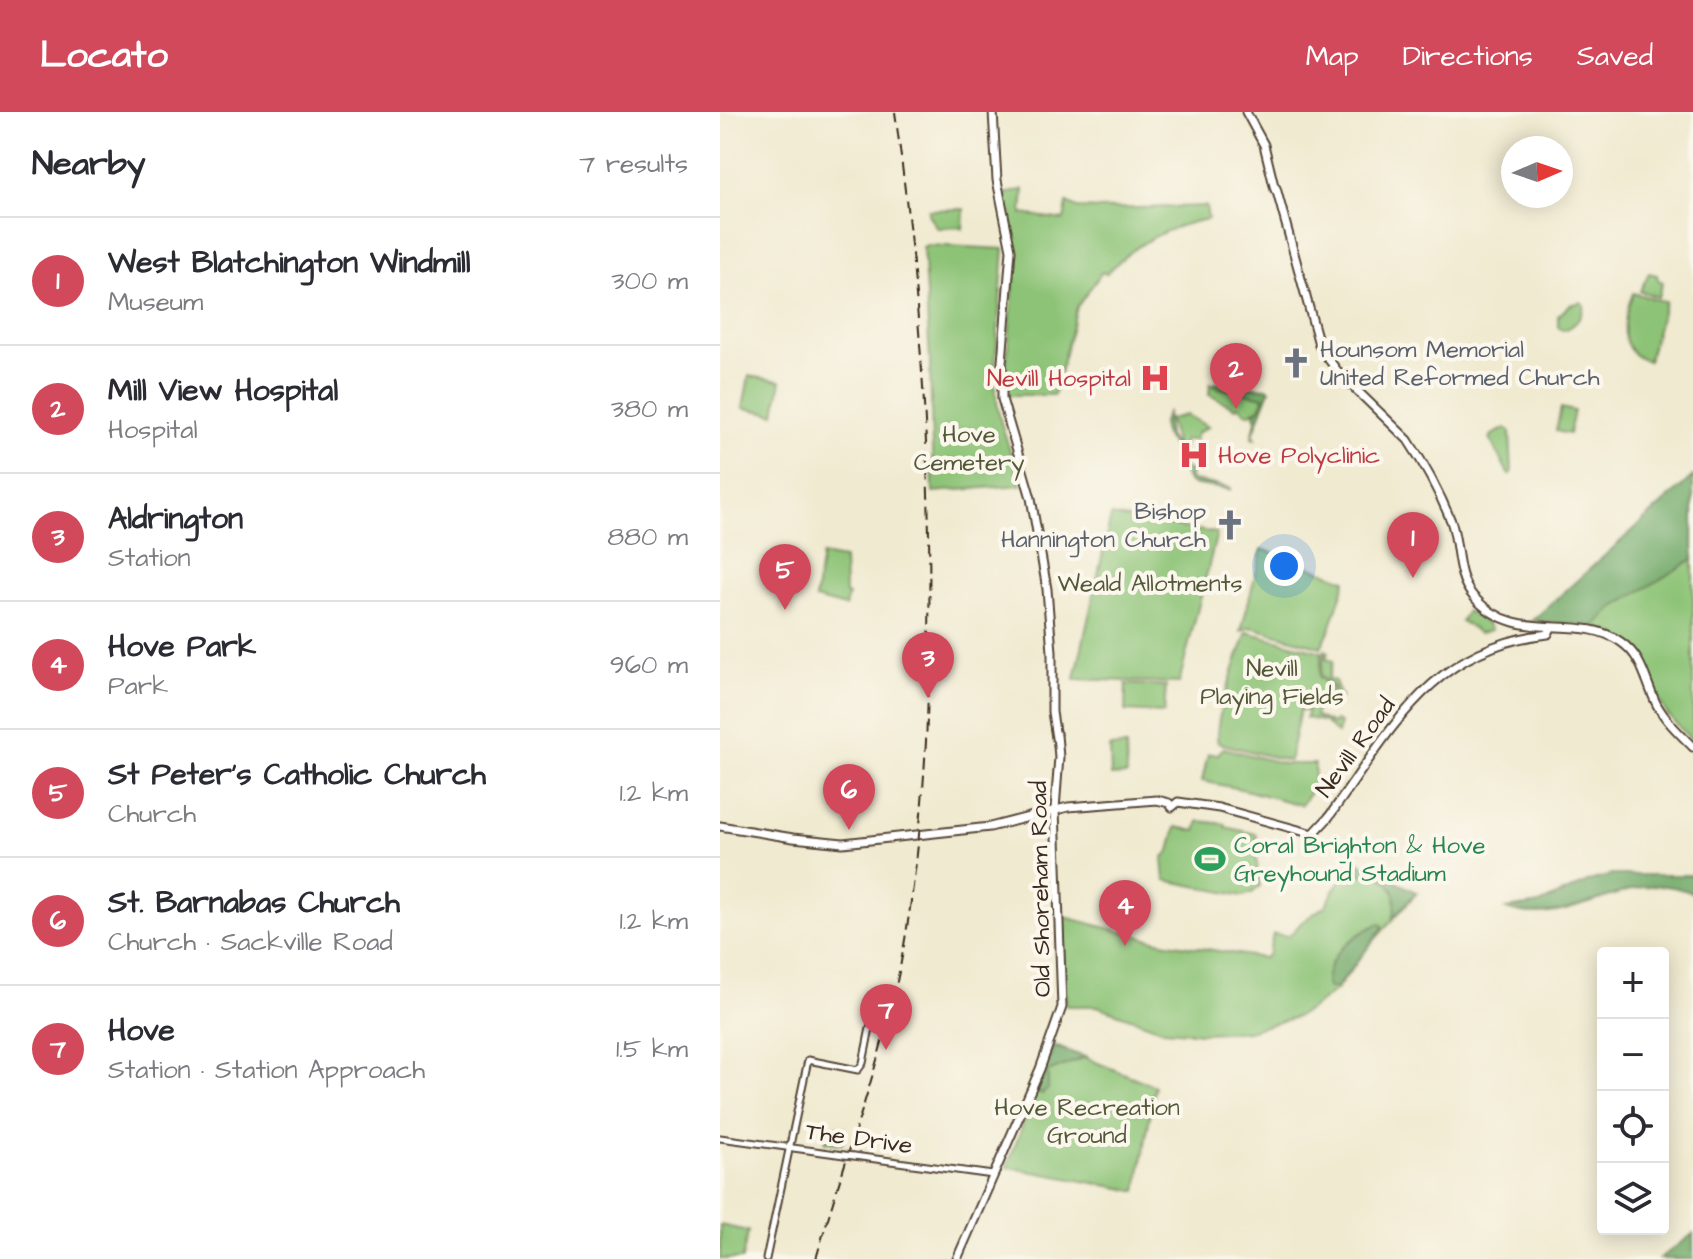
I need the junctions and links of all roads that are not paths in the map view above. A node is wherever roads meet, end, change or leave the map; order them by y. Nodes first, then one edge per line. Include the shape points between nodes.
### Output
1 (990, 112) edge
2 (1246, 112) edge
3 (1548, 627) junction
4 (1693, 747) edge
5 (1055, 809) junction
6 (720, 828) edge
7 (870, 1028) dead end
8 (720, 1138) edge
9 (791, 1147) junction
10 (993, 1175) junction
11 (766, 1259) edge
12 (957, 1259) edge

1 - 5 main road, Old Shoreham Road via 1011,250 1002,399 1031,504 1050,611 1052,717 1059,757
2 - 3 main road via 1264,145 1301,297 1331,362 1410,438 1446,508 1468,587 1497,613
3 - 4 main road via 1600,633 1627,647 1643,667 1659,709
3 - 5 main road, Nevill Road via 1548,634 1487,648 1438,677 1319,828 1305,830 1174,802 1135,800
5 - 6 main road via 990,827 843,843
5 - 10 main road, Old Shoreham Road via 1062,1007
7 - 9 main road via 861,1068 808,1060
8 - 9 main road, The Drive
9 - 10 main road, The Drive, bridge
9 - 11 main road
10 - 12 main road, Old Shoreham Road

